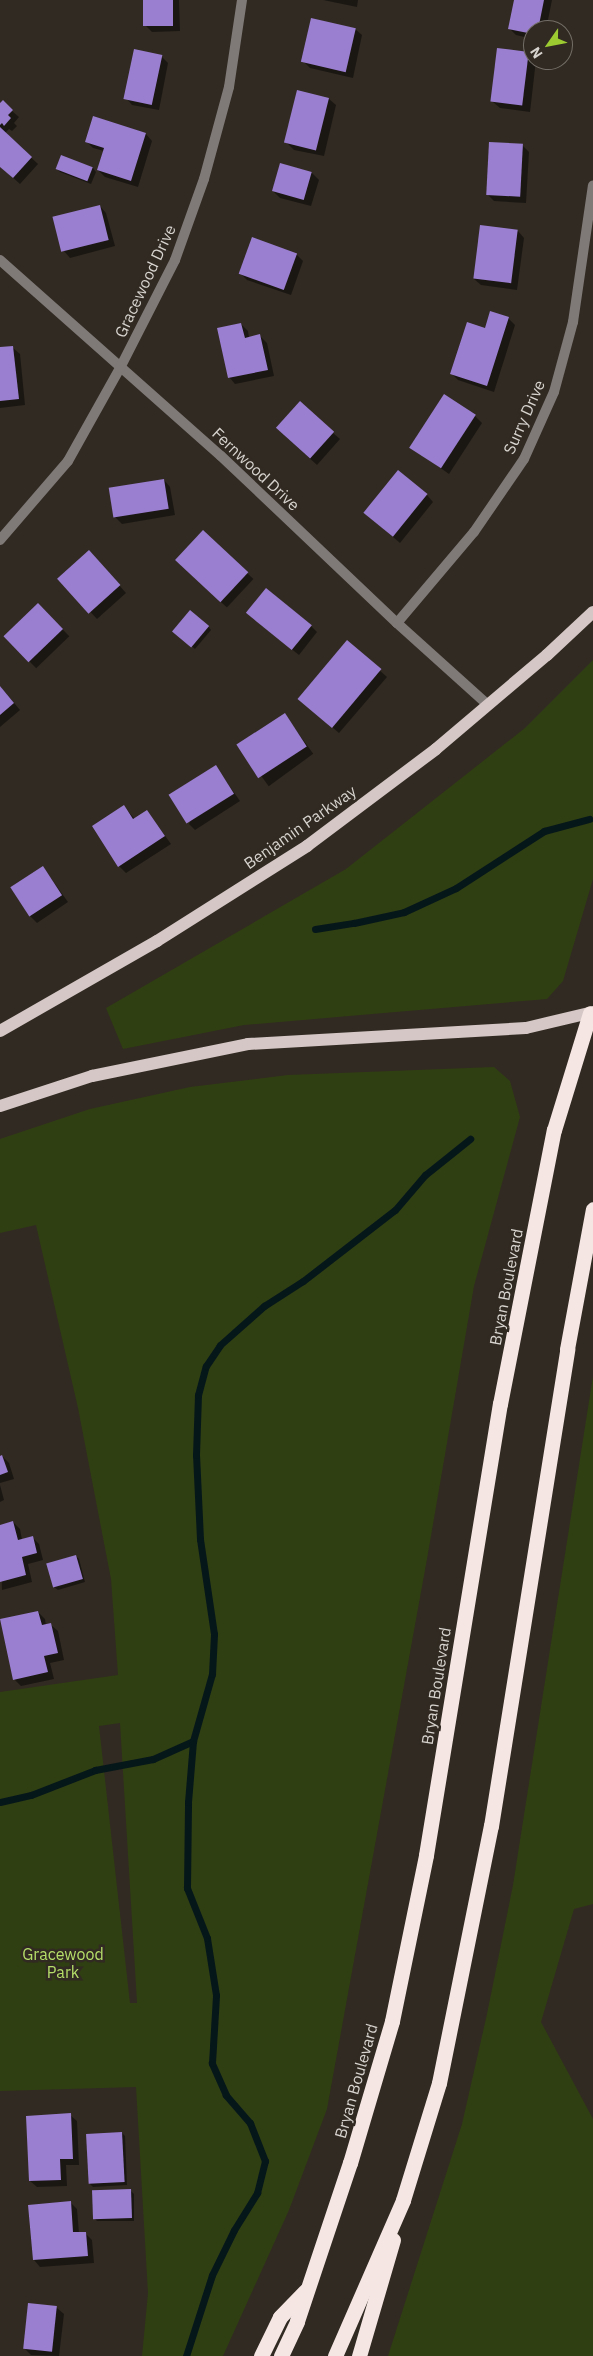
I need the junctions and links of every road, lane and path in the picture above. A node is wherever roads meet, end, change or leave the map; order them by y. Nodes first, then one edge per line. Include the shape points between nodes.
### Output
1 (242, 0) edge
2 (593, 185) edge
3 (0, 260) edge
4 (120, 368) junction
5 (0, 540) edge
6 (593, 612) edge
7 (397, 623) junction
8 (487, 704) junction
9 (592, 1012) edge
10 (0, 1032) edge
11 (0, 1106) edge
12 (593, 1209) edge
13 (403, 2200) junction
14 (310, 2286) junction
15 (261, 2356) edge
16 (281, 2356) edge
17 (335, 2356) edge
18 (359, 2356) edge

1 - 4 street, Gracewood Drive via 228,87 204,179 175,260
2 - 7 street, Surry Drive via 573,322 554,392 524,459 474,532
3 - 4 street, Fernwood Drive
4 - 5 street, Gracewood Drive via 68,461
4 - 7 street, Fernwood Drive via 221,456
6 - 8 main road, Benjamin Parkway
7 - 8 street, Fernwood Drive
8 - 10 main road, Benjamin Parkway via 436,749 307,846 157,941
9 - 11 main road via 526,1028 248,1044 92,1076
9 - 14 highway, Bryan Boulevard via 554,1130 500,1404 426,1855 392,2021
12 - 13 highway via 567,1349 491,1826 440,2084
13 - 17 highway
13 - 18 highway
14 - 15 highway via 280,2317
14 - 16 highway, Bryan Boulevard

